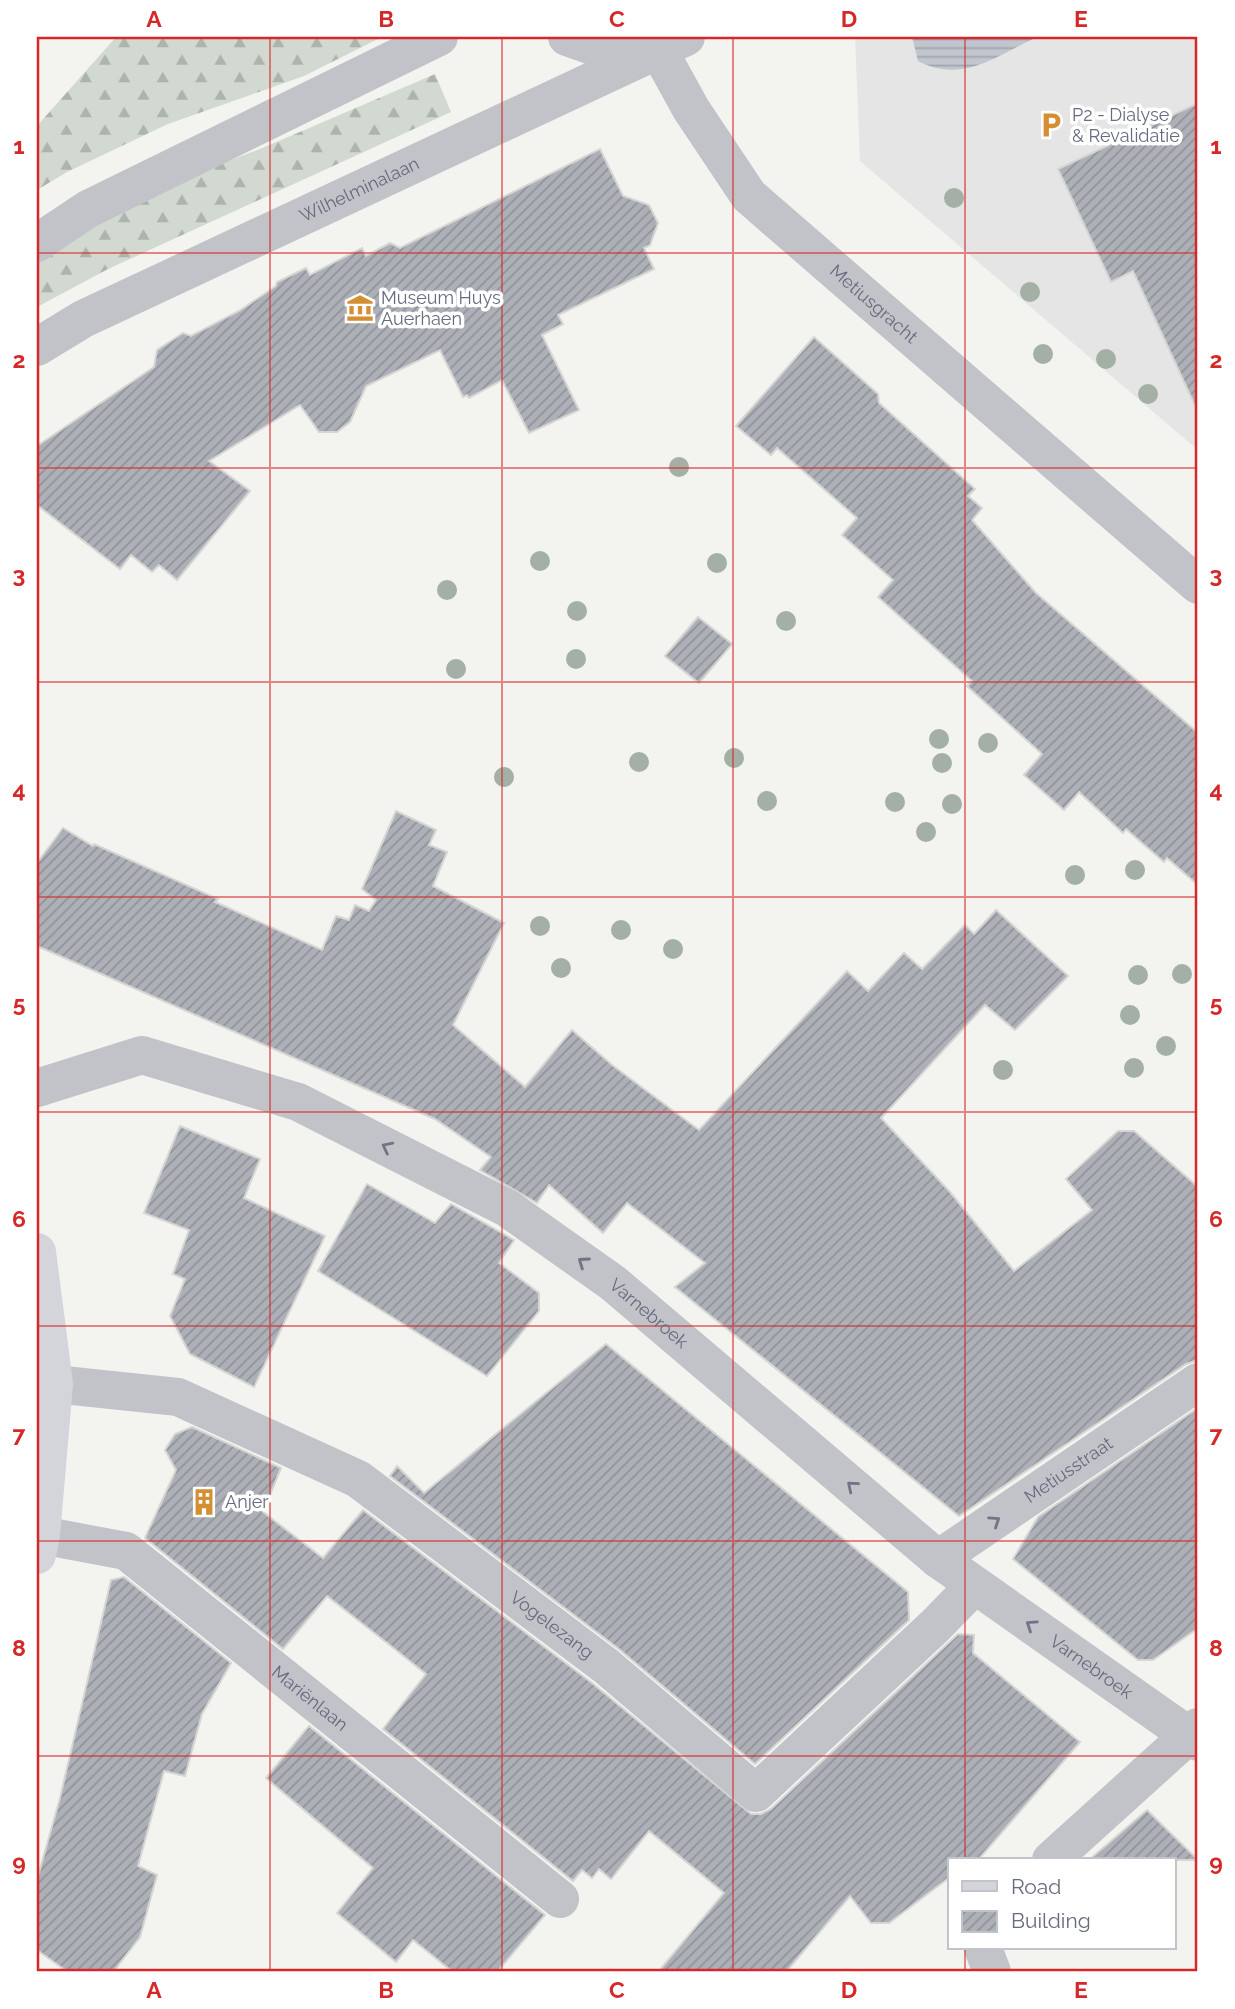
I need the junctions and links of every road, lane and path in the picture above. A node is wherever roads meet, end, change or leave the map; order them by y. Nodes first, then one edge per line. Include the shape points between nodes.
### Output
1 (439, 37) edge
2 (567, 37) edge
3 (672, 43) edge
4 (37, 243) edge
5 (37, 347) edge
6 (1198, 585) edge
7 (37, 1088) edge
8 (37, 1252) edge
9 (1198, 1382) edge
10 (54, 1384) junction
11 (39, 1545) edge
12 (939, 1559) junction
13 (974, 1586) junction
14 (1195, 1734) edge
15 (1053, 1858) edge
16 (560, 1899) dead end
17 (984, 1950) edge
18 (992, 1972) edge

1 - 4 street via 88,209
2 - 3 street via 604,50
3 - 5 street, Wilhelminalaan via 83,319
3 - 6 street, Metiusgracht via 691,108 749,197
12 -> 7 street, Varnebroek via 614,1283 507,1208 298,1102 142,1055
8 - 10 main road
12 -> 9 street, Metiusstraat
10 - 11 main road
10 - 13 street, Vogelezang via 178,1397 358,1479 606,1666 756,1793
11 - 16 street, Mariënlaan via 127,1551
12 - 13 street, Varnebroek
14 -> 13 street, Varnebroek
14 - 15 street
17 - 18 street

